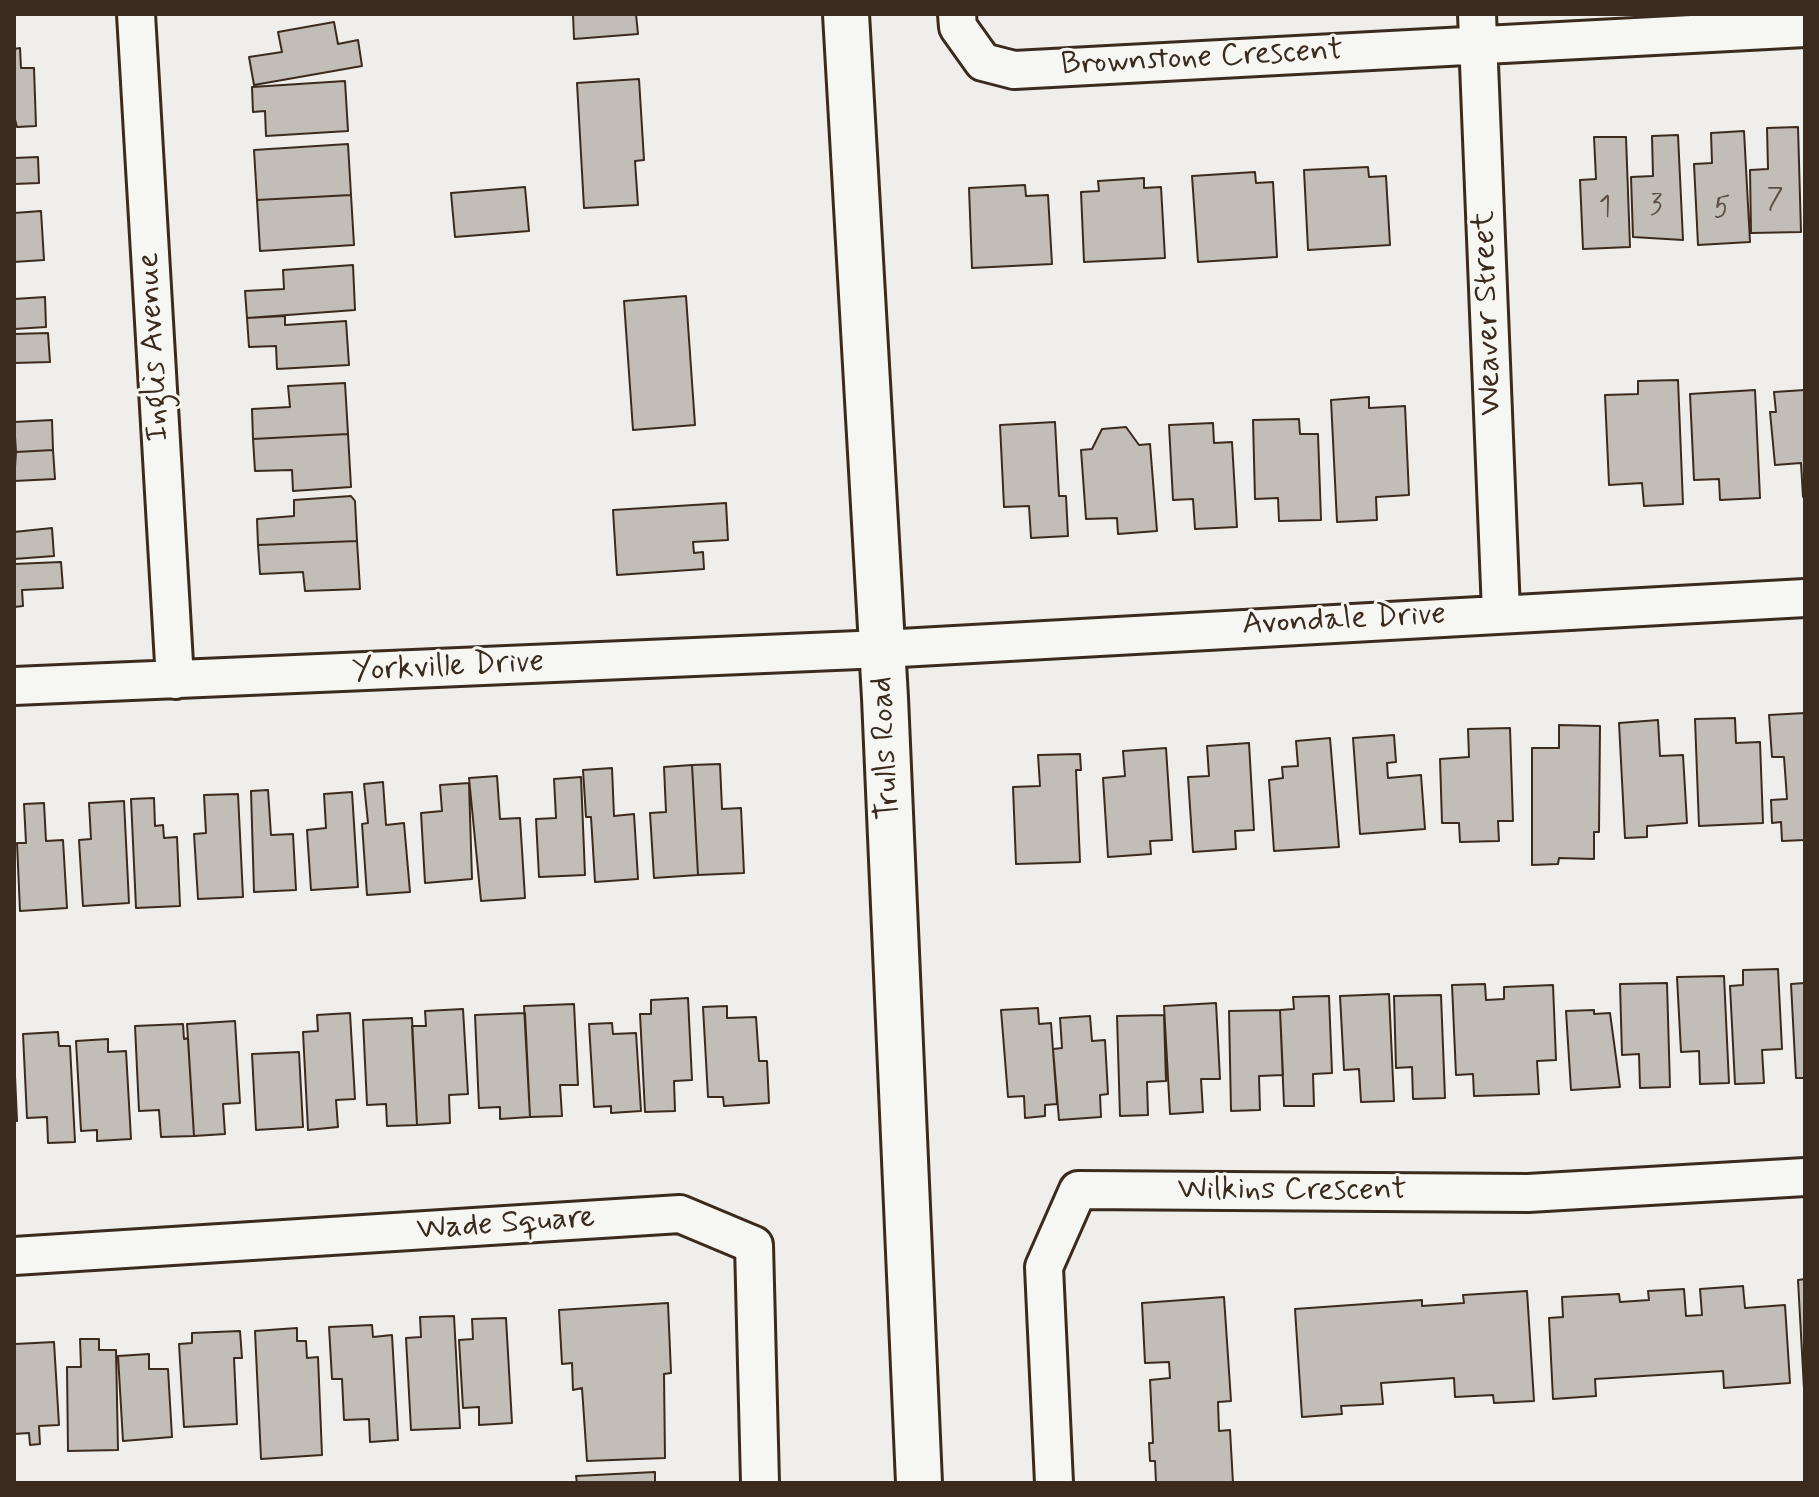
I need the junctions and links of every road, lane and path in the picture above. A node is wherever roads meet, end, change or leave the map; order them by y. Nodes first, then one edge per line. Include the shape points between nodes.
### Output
1 (136, 14) edge
2 (846, 14) edge
3 (957, 14) edge
4 (1805, 28) edge
5 (1477, 29) edge
6 (1805, 598) edge
7 (1501, 612) junction
8 (882, 649) junction
9 (175, 680) junction
10 (14, 686) edge
11 (1805, 1177) edge
12 (14, 1256) edge
13 (760, 1483) edge
14 (919, 1483) edge
15 (1054, 1483) edge

1 - 9 street, Inglis Avenue
2 - 8 street, Trulls Road
3 - 5 street, Brownstone Crescent via 958,27 983,62 1014,70
4 - 5 street, Brownstone Crescent
5 - 7 street, Weaver Street
6 - 7 street, Avondale Drive
7 - 8 street, Avondale Drive
8 - 9 street, Yorkville Drive
8 - 14 street, Trulls Road
9 - 10 street, Yorkville Drive
11 - 15 street, Wilkins Crescent via 1528,1193 1078,1190 1044,1267
12 - 13 street, Wade Square via 680,1214 754,1245

